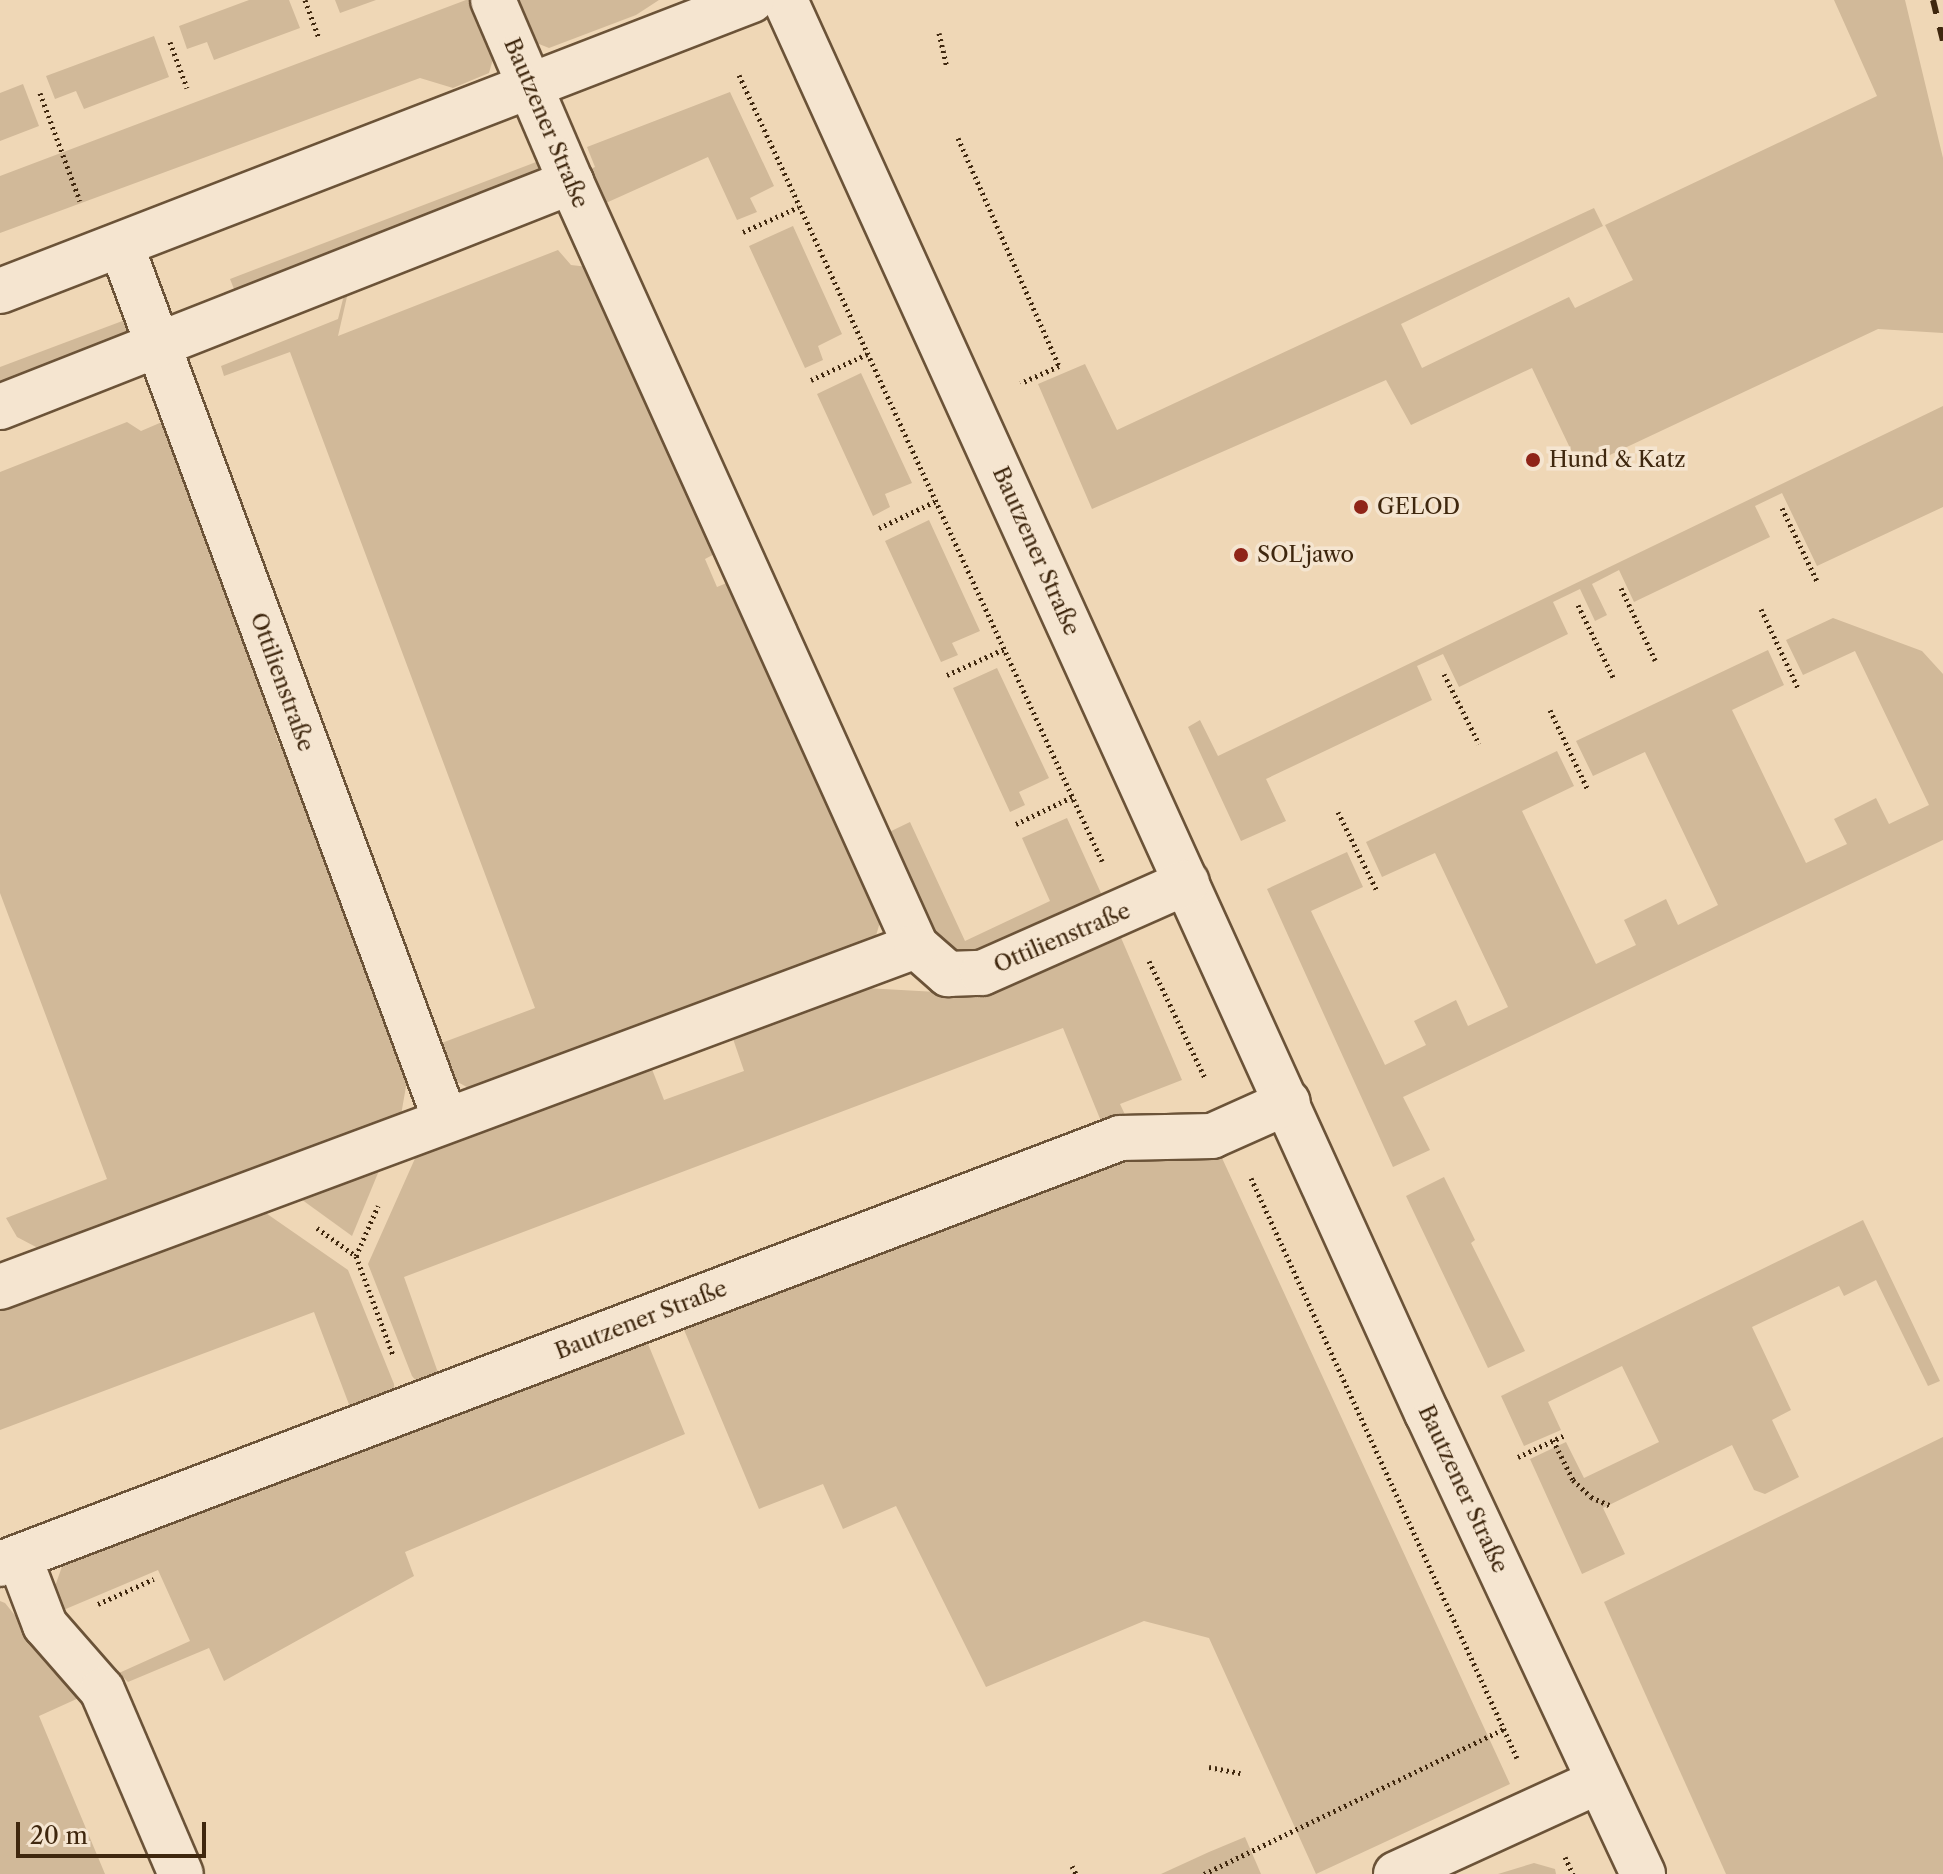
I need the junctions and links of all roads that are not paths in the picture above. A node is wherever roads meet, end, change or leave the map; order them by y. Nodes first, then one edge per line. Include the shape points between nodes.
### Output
1 (493, 0) edge
2 (752, 0) edge
3 (785, 0) edge
4 (531, 88) junction
5 (571, 182) junction
6 (121, 245) junction
7 (0, 291) edge
8 (157, 347) junction
9 (0, 407) edge
10 (1187, 882) junction
11 (916, 946) junction
12 (1288, 1102) junction
13 (445, 1119) junction
14 (4, 1275) edge
15 (9, 1560) edge
16 (1599, 1781) junction
17 (181, 1874) edge
18 (1396, 1874) edge
19 (1643, 1874) edge

1 - 4 street, Bautzener Straße
2 - 4 street
3 - 10 street, Bautzener Straße
4 - 5 street, Bautzener Straße
4 - 6 street
5 - 8 street
5 - 11 street, Bautzener Straße
6 - 7 street
6 - 8 street, Ottilienstraße
8 - 9 street
8 - 13 street, Ottilienstraße
10 - 11 street, Ottilienstraße via 982,973 948,974
10 - 12 street, Bautzener Straße
11 - 13 street
12 - 15 street, Bautzener Straße via 1212,1136 1120,1138
12 - 16 street, Bautzener Straße
13 - 14 street via 259,1191
15 - 17 street via 45,1625 102,1690
16 - 18 street
16 - 19 street, Bautzener Straße

